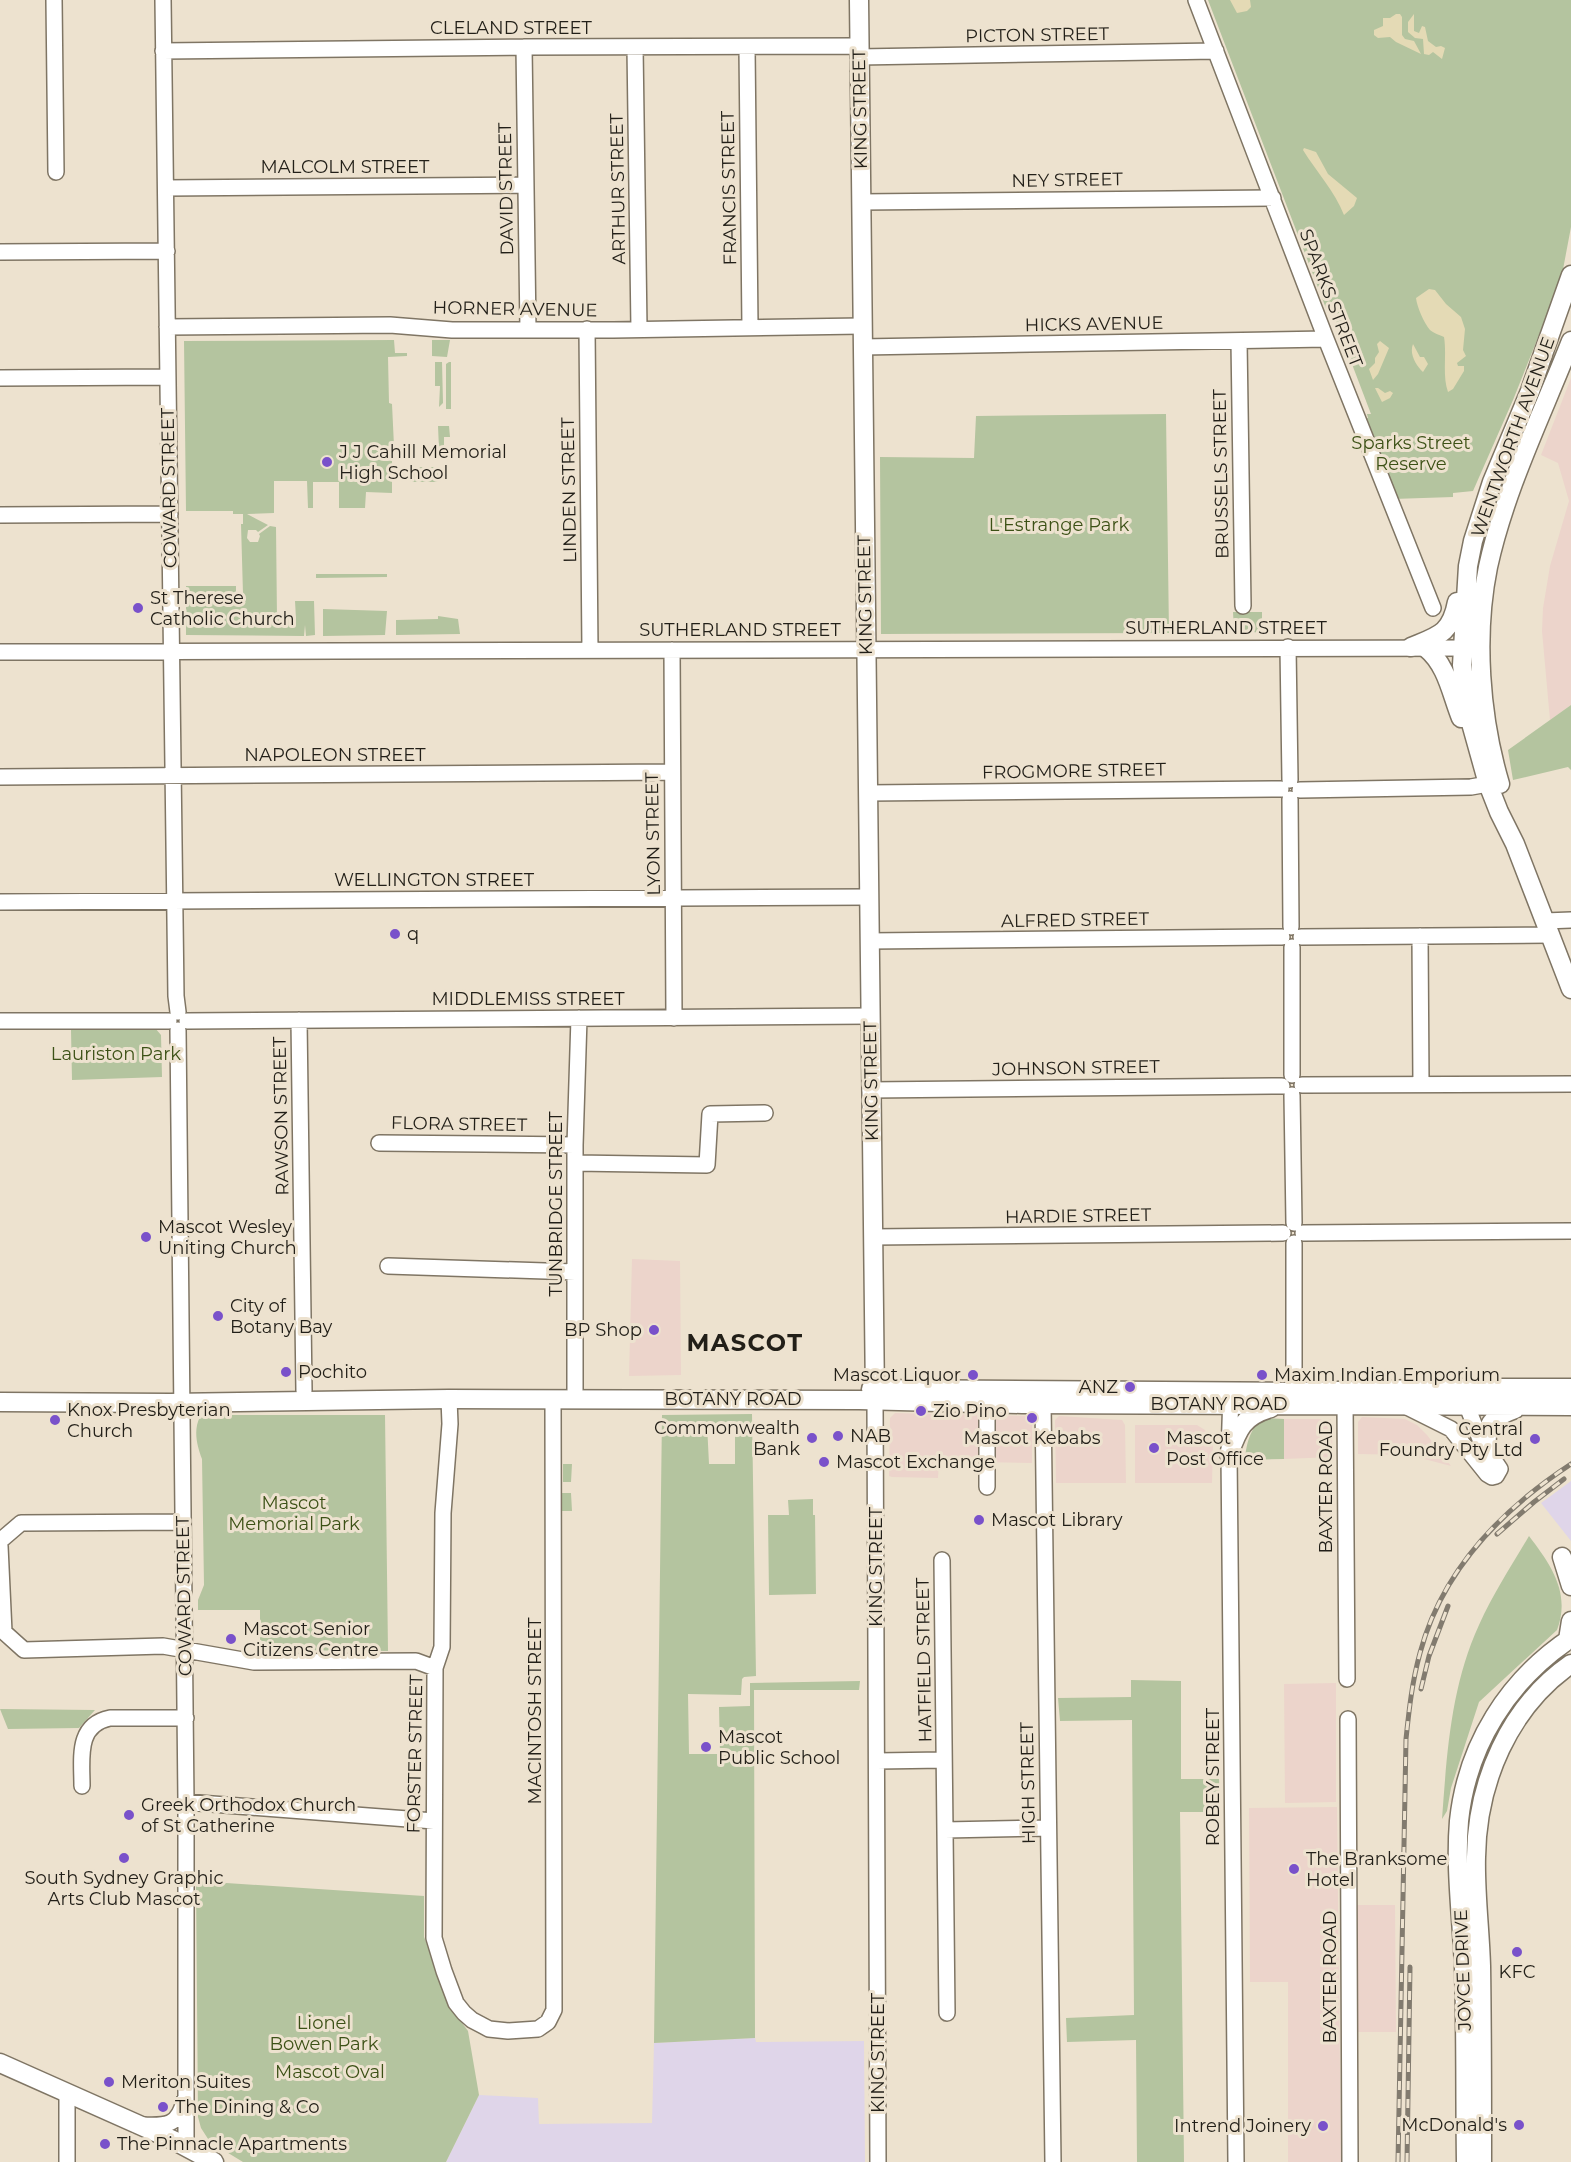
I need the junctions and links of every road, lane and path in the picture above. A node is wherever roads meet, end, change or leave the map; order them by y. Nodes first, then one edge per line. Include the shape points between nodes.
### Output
1 (54, 0) edge
2 (163, 0) edge
3 (859, 0) edge
4 (1196, 0) edge
5 (524, 47) junction
6 (635, 47) junction
7 (747, 48) junction
8 (163, 51) junction
9 (1216, 51) junction
10 (859, 52) junction
11 (56, 172) dead end
12 (525, 185) junction
13 (166, 188) junction
14 (1273, 198) junction
15 (861, 202) junction
16 (167, 251) junction
17 (0, 252) edge
18 (1571, 275) edge
19 (862, 326) junction
20 (168, 327) junction
21 (750, 327) junction
22 (587, 329) junction
23 (639, 329) junction
24 (528, 330) junction
25 (1326, 339) junction
26 (1239, 341) junction
27 (1571, 341) edge
28 (862, 347) junction
29 (1544, 354) junction
30 (1567, 360) edge
31 (168, 377) junction
32 (0, 378) edge
33 (170, 514) junction
34 (0, 515) edge
35 (1468, 566) junction
36 (1243, 606) dead end
37 (1433, 608) dead end
38 (1288, 647) junction
39 (1418, 647) junction
40 (1462, 647) junction
41 (1481, 648) junction
42 (866, 649) junction
43 (590, 650) junction
44 (672, 650) junction
45 (0, 652) edge
46 (171, 652) junction
47 (1477, 749) junction
48 (671, 772) junction
49 (174, 776) junction
50 (0, 777) edge
51 (1488, 784) junction
52 (1290, 789) junction
53 (868, 793) junction
54 (1515, 843) junction
55 (868, 897) junction
56 (673, 898) junction
57 (175, 901) junction
58 (0, 902) edge
59 (1571, 920) edge
60 (1547, 928) junction
61 (1420, 936) junction
62 (1291, 937) junction
63 (869, 941) junction
64 (1571, 989) edge
65 (870, 1016) junction
66 (579, 1018) junction
67 (674, 1018) junction
68 (299, 1020) junction
69 (178, 1021) junction
70 (0, 1022) edge
71 (1421, 1084) junction
72 (1571, 1084) edge
73 (1292, 1085) junction
74 (870, 1090) junction
75 (765, 1113) dead end
76 (380, 1143) dead end
77 (575, 1145) junction
78 (575, 1163) junction
79 (1571, 1231) edge
80 (1294, 1233) junction
81 (873, 1237) junction
82 (388, 1266) dead end
83 (574, 1272) junction
84 (1460, 1388) junction
85 (1571, 1388) edge
86 (575, 1390) junction
87 (304, 1391) junction
88 (0, 1392) edge
89 (874, 1395) junction
90 (183, 1397) junction
91 (1231, 1398) junction
92 (1294, 1398) junction
93 (449, 1399) junction
94 (554, 1399) junction
95 (0, 1402) edge
96 (987, 1403) junction
97 (1043, 1404) junction
98 (1345, 1404) junction
99 (1403, 1405) junction
100 (1466, 1405) junction
101 (1571, 1406) edge
102 (1521, 1407) junction
103 (1487, 1451) junction
104 (1229, 1454) junction
105 (987, 1487) dead end
106 (183, 1522) junction
107 (0, 1541) edge
108 (0, 1546) edge
109 (1562, 1557) dead end
110 (942, 1560) dead end
111 (1571, 1586) edge
112 (1571, 1621) edge
113 (1569, 1639) edge
114 (185, 1650) junction
115 (1571, 1664) edge
116 (435, 1668) junction
117 (1347, 1679) dead end
118 (186, 1718) junction
119 (1348, 1719) dead end
120 (944, 1760) junction
121 (877, 1761) junction
122 (82, 1786) dead end
123 (186, 1802) junction
124 (434, 1821) junction
125 (1048, 1828) junction
126 (945, 1830) junction
127 (947, 2013) dead end
128 (548, 2022) joint
129 (0, 2062) edge
130 (68, 2093) junction
131 (186, 2094) junction
132 (140, 2125) junction
133 (186, 2154) edge
134 (66, 2162) edge
135 (214, 2162) edge
136 (878, 2162) edge
137 (1053, 2162) edge
138 (1236, 2162) edge
139 (1350, 2162) edge
140 (1466, 2162) edge
141 (1482, 2162) edge

1 - 11 street
2 - 8 street, COWARD STREET
3 - 10 main road, KING STREET
4 - 9 street, SPARKS STREET
5 - 6 street, CLELAND STREET
5 - 8 street, CLELAND STREET
5 - 12 street, DAVID STREET
6 - 7 street, CLELAND STREET
6 - 23 street, ARTHUR STREET
7 - 10 street, CLELAND STREET
7 - 21 street, FRANCIS STREET
8 - 13 street, COWARD STREET
9 - 10 street, PICTON STREET
9 - 14 street, SPARKS STREET
10 - 15 main road, KING STREET
12 - 13 street, MALCOLM STREET
12 - 24 street, DAVID STREET
13 - 16 street, COWARD STREET
14 - 15 street, NEY STREET
14 - 25 street, SPARKS STREET
15 - 19 main road, KING STREET
16 - 17 street
16 - 20 street, COWARD STREET
18 - 29 main road, WENTWORTH AVENUE
19 - 21 street, HORNER AVENUE
19 - 28 main road, KING STREET
20 - 24 street, HORNER AVENUE via 390,325
20 - 31 street, COWARD STREET
21 - 23 street, HORNER AVENUE
22 - 23 street, HORNER AVENUE
22 - 24 street, HORNER AVENUE
22 - 43 street, LINDEN STREET
25 - 26 street, HICKS AVENUE
25 - 37 street, SPARKS STREET
26 - 28 street, HICKS AVENUE
26 - 36 street, BRUSSELS STREET
27 - 30 main road, WENTWORTH AVENUE
28 - 42 main road, KING STREET
29 - 30 street
29 - 35 main road, WENTWORTH AVENUE via 1492,482
30 - 41 main road, WENTWORTH AVENUE via 1496,537 1486,586
31 - 32 street
31 - 33 street, COWARD STREET
33 - 34 street
33 - 46 street, COWARD STREET
35 - 39 main road via 1447,630
35 - 40 main road, WENTWORTH AVENUE
38 - 39 street, SUTHERLAND STREET
38 - 42 street, SUTHERLAND STREET
38 - 52 street
39 - 40 street, SUTHERLAND STREET
39 - 47 main road via 1437,656
40 - 41 street, SUTHERLAND STREET
40 - 47 main road, WENTWORTH AVENUE via 1465,692
41 - 54 main road, WENTWORTH AVENUE via 1488,731
42 - 44 street, SUTHERLAND STREET
42 - 53 main road, KING STREET
43 - 44 street, SUTHERLAND STREET
43 - 46 street, SUTHERLAND STREET
44 - 48 street, LYON STREET
45 - 46 street, SUTHERLAND STREET
46 - 49 street, COWARD STREET
47 - 51 main road, WENTWORTH AVENUE
48 - 49 street, NAPOLEON STREET
48 - 56 street, LYON STREET
49 - 50 street, NAPOLEON STREET
49 - 57 street, COWARD STREET
51 - 52 street, FROGMORE STREET
51 - 54 main road, WENTWORTH AVENUE
52 - 53 street, FROGMORE STREET
52 - 62 street
53 - 55 main road, KING STREET
54 - 60 main road, WENTWORTH AVENUE
55 - 56 street, WELLINGTON STREET
55 - 63 main road, KING STREET
56 - 57 street, WELLINGTON STREET
56 - 67 street, LYON STREET
57 - 58 street, WELLINGTON STREET
57 - 69 street, COWARD STREET
59 - 60 street, ALFRED STREET
60 - 61 street, ALFRED STREET
60 - 64 main road, WENTWORTH AVENUE
61 - 62 street, ALFRED STREET
61 - 71 street
62 - 63 street, ALFRED STREET
62 - 73 street
63 - 65 main road, KING STREET
65 - 67 street, MIDDLEMISS STREET
65 - 74 main road, KING STREET
66 - 67 street, MIDDLEMISS STREET
66 - 68 street, MIDDLEMISS STREET
66 - 77 street, TUNBRIDGE STREET
68 - 69 street, MIDDLEMISS STREET
68 - 87 street, RAWSON STREET
69 - 70 street, MIDDLEMISS STREET
69 - 90 street, COWARD STREET
71 - 72 street, JOHNSON STREET
71 - 73 street, JOHNSON STREET
73 - 74 street, JOHNSON STREET
73 - 80 street
74 - 81 main road, KING STREET
75 - 78 street via 710,1114 707,1165
76 - 77 street, FLORA STREET
77 - 78 street, TUNBRIDGE STREET
78 - 83 street, TUNBRIDGE STREET
79 - 80 street, HARDIE STREET
80 - 81 street, HARDIE STREET
80 - 92 street
81 - 89 main road, KING STREET
82 - 83 street
83 - 86 street, TUNBRIDGE STREET
84 - 85 main road, BOTANY ROAD
84 - 92 main road, BOTANY ROAD
84 - 100 street
86 - 87 main road, BOTANY ROAD
86 - 89 main road, BOTANY ROAD
87 - 90 main road, BOTANY ROAD
88 - 90 main road, BOTANY ROAD
89 - 91 main road, BOTANY ROAD
89 - 94 main road, BOTANY ROAD via 859,1400
89 - 96 main road, BOTANY ROAD
89 - 121 street, KING STREET
90 - 93 main road, BOTANY ROAD
90 - 95 main road, BOTANY ROAD
90 - 106 street, COWARD STREET
91 - 92 main road, BOTANY ROAD
91 - 97 main road, BOTANY ROAD
91 - 104 street, ROBEY STREET
92 - 98 main road, BOTANY ROAD
92 - 104 main road via 1252,1415 1241,1426
93 - 94 main road, BOTANY ROAD
93 - 116 street, FORSTER STREET via 442,1647
94 - 128 street, MACINTOSH STREET via 555,2001
96 - 97 main road, BOTANY ROAD
96 - 105 street
97 - 125 street, HIGH STREET
98 - 99 main road, BOTANY ROAD
98 - 117 street, BAXTER ROAD
99 - 100 main road, BOTANY ROAD
99 - 103 street via 1450,1429 1487,1474 1496,1476 1500,1469
100 - 102 main road, BOTANY ROAD
100 - 103 street
101 - 102 main road, BOTANY ROAD
102 - 103 main road via 1493,1419 1486,1432
104 - 138 street, ROBEY STREET
106 - 107 street via 21,1523
106 - 114 street, COWARD STREET
108 - 114 street via 4,1632 24,1650 163,1646
109 - 111 main road
110 - 120 street, HATFIELD STREET
112 - 113 main road
113 - 140 main road, JOYCE DRIVE via 1534,1666 1501,1705 1483,1737 1465,1784 1458,1847
114 - 116 street via 254,1662 416,1661
114 - 118 street, COWARD STREET
115 - 141 main road, JOYCE DRIVE via 1540,1691 1516,1720 1492,1768 1480,1811 1476,1857
116 - 124 street, FORSTER STREET
118 - 122 street via 98,1721 85,1737
118 - 123 street, COWARD STREET
119 - 139 street, BAXTER ROAD
120 - 121 street, HATFIELD STREET
120 - 126 street, HATFIELD STREET
121 - 136 street, KING STREET
123 - 124 street
123 - 131 street, COWARD STREET
124 - 128 street, FORSTER STREET via 434,1938 456,2003 472,2020 489,2029 538,2029
125 - 126 street
125 - 137 street, HIGH STREET
126 - 127 street, HATFIELD STREET
129 - 130 main road
130 - 132 main road
130 - 134 street
131 - 132 street via 180,2113 172,2122
131 - 133 street, COWARD STREET
132 - 133 main road
133 - 135 main road

